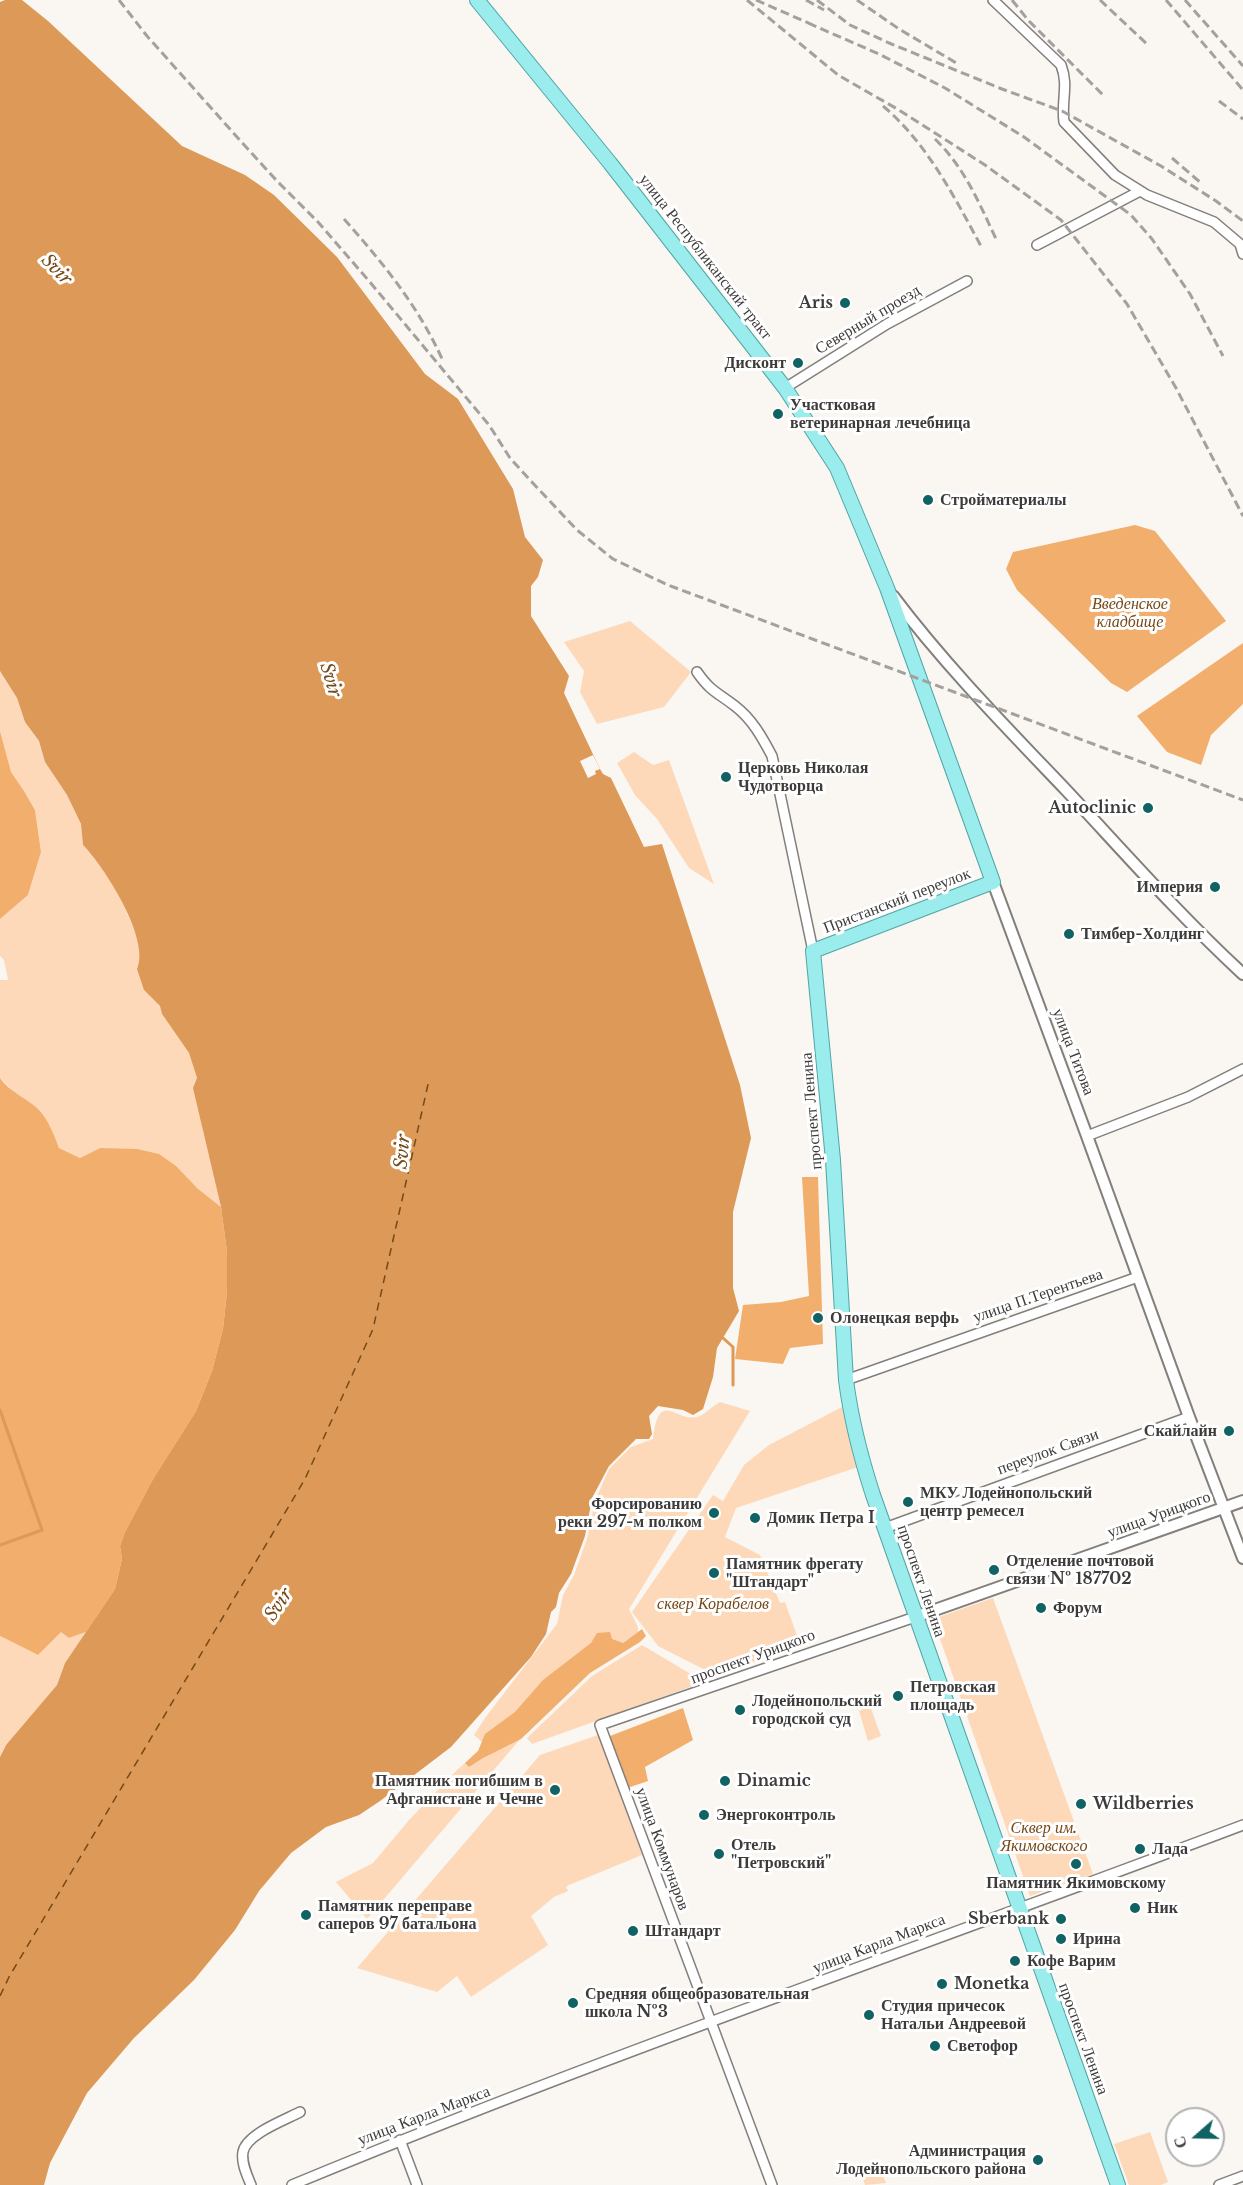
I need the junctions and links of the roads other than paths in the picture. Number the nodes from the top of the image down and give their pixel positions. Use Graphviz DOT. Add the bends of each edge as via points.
graph roads {
  1 [pos="477,0"];
  2 [pos="993,0"];
  3 [pos="1140,191"];
  4 [pos="1037,245"];
  5 [pos="1243,254"];
  6 [pos="966,281"];
  7 [pos="785,388"];
  8 [pos="874,556"];
  9 [pos="886,588"];
  10 [pos="697,672"];
  11 [pos="993,882"];
  12 [pos="813,951"];
  13 [pos="1243,974"];
  14 [pos="1243,1069"];
  15 [pos="1087,1136"];
  16 [pos="1138,1277"];
  17 [pos="846,1380"];
  18 [pos="1189,1417"];
  19 [pos="1243,1502"];
  20 [pos="1224,1508"];
  21 [pos="885,1528"];
  22 [pos="1243,1558"];
  23 [pos="915,1617"];
  24 [pos="600,1725"];
  25 [pos="1243,1825"];
  26 [pos="1020,1907"];
  27 [pos="711,2022"];
  28 [pos="300,2112"];
  29 [pos="400,2140"];
  30 [pos="1243,2176"];
  31 [pos="250,2185"];
  32 [pos="292,2185"];
  33 [pos="417,2185"];
  34 [pos="772,2185"];
  35 [pos="1118,2185"];
  36 [pos="1219,2185"];
  1 -- 7 [label="main road, улица Республиканский тракт"];
  2 -- 3 [label="street" via="1061,65 1066,78 1064,122 1115,175"];
  3 -- 4 [label="street"];
  3 -- 5 [label="street" via="1214,222 1240,244"];
  6 -- 7 [label="street, Северный проезд" via="887,324"];
  7 -- 8 [label="main road, улица Республиканский тракт" via="837,468"];
  8 -- 9 [label="main road, улица Титова"];
  9 -- 11 [label="main road, улица Титова"];
  9 -- 13 [label="street" via="974,692"];
  10 -- 12 [label="street, проспект Ленина" via="709,689 736,707 759,731 772,756"];
  11 -- 12 [label="main road, Пристанский переулок"];
  11 -- 15 [label="street, улица Титова"];
  12 -- 17 [label="main road, проспект Ленина" via="833,1160"];
  14 -- 15 [label="street" via="1188,1097"];
  15 -- 16 [label="street, улица Титова"];
  16 -- 17 [label="street, улица П.Терентьева"];
  16 -- 18 [label="street, улица Титова"];
  17 -- 21 [label="main road, проспект Ленина" via="864,1469"];
  18 -- 20 [label="street, улица Титова"];
  18 -- 21 [label="street, переулок Связи"];
  19 -- 20 [label="street, улица Урицкого"];
  20 -- 22 [label="street, улица Титова"];
  20 -- 23 [label="street, улица Урицкого"];
  21 -- 23 [label="main road, проспект Ленина"];
  23 -- 24 [label="street, проспект Урицкого"];
  23 -- 26 [label="main road, проспект Ленина"];
  24 -- 27 [label="street, улица Коммунаров"];
  25 -- 26 [label="street, улица Карла Маркса"];
  26 -- 27 [label="street, улица Карла Маркса"];
  26 -- 35 [label="main road, проспект Ленина"];
  27 -- 29 [label="street, улица Карла Маркса"];
  27 -- 34 [label="street, улица Коммунаров"];
  28 -- 31 [label="street" via="249,2140 243,2152"];
  29 -- 32 [label="street, улица Карла Маркса"];
  29 -- 33 [label="street"];
  30 -- 36 [label="street"];
}
